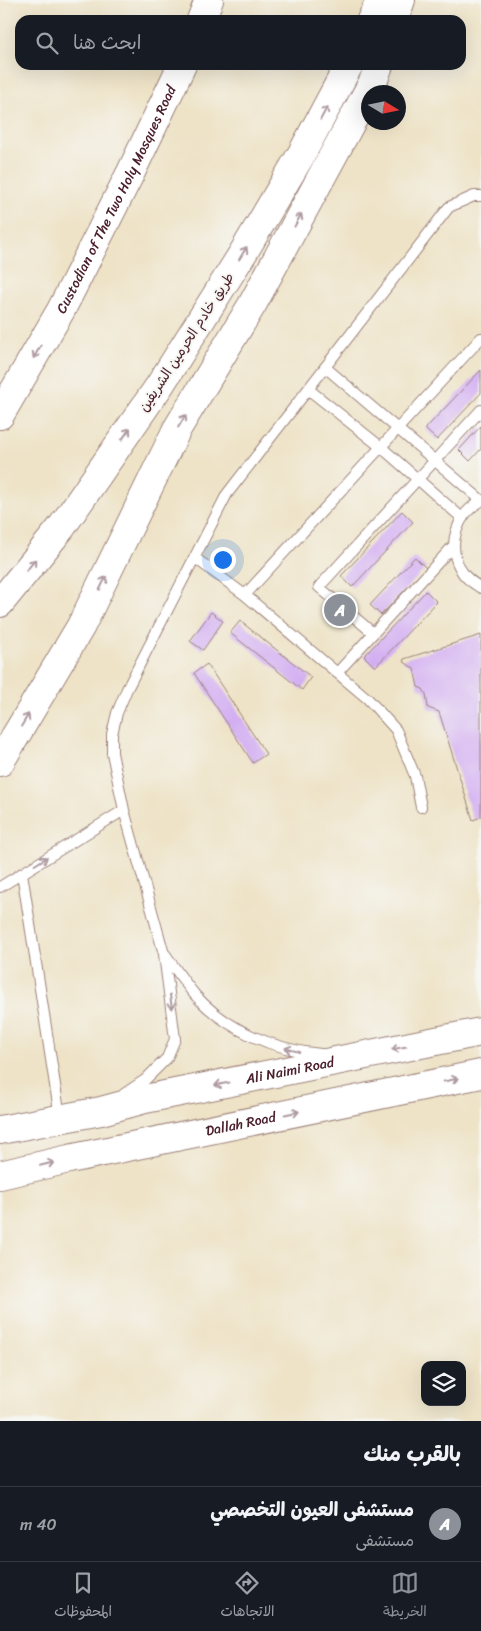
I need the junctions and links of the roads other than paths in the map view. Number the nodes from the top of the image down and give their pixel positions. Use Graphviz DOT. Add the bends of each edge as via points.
graph roads {
  1 [pos="189,0"];
  2 [pos="209,0"];
  3 [pos="381,0"];
  4 [pos="401,0"];
  5 [pos="183,15"];
  6 [pos="203,15"];
  7 [pos="374,15"];
  8 [pos="396,15"];
  9 [pos="163,70"];
  10 [pos="180,70"];
  11 [pos="346,70"];
  12 [pos="377,70"];
  13 [pos="481,196"];
  14 [pos="61,310"];
  15 [pos="481,338"];
  16 [pos="325,367"];
  17 [pos="308,389"];
  18 [pos="481,410"];
  19 [pos="0,415"];
  20 [pos="398,429"];
  21 [pos="381,446"];
  22 [pos="435,460"];
  23 [pos="418,479"];
  24 [pos="481,500"];
  25 [pos="462,518"];
  26 [pos="454,545"];
  27 [pos="195,558"];
  28 [pos="481,588"];
  29 [pos="245,594"];
  30 [pos="0,603"];
  31 [pos="374,633"];
  32 [pos="337,673"];
  33 [pos="0,762"];
  34 [pos="421,807"];
  35 [pos="124,810"];
  36 [pos="22,873"];
  37 [pos="0,887"];
  38 [pos="164,954"];
  39 [pos="481,1032"];
  40 [pos="358,1057"];
  41 [pos="481,1074"];
  42 [pos="101,1110"];
  43 [pos="60,1118"];
  44 [pos="0,1130"];
  45 [pos="0,1175"];
  1 -- 5 [label="main road"];
  2 -- 6 [label="main road"];
  3 -- 7 [label="main road"];
  4 -- 8 [label="main road"];
  9 -- 14 [label="main road, Custodian of The Two Holy Mosques Road"];
  10 -- 14 [label="main road, Custodian of The Two Holy Mosques Road"];
  30 -- 11 [label="main road, طريق خادم الحرمين الشريفين, one-way" via="61,528 160,385 301,155"];
  33 -- 12 [label="main road, one-way" via="81,626 177,429 252,305"];
  13 -- 16 [label="lane" via="449,207"];
  14 -- 19 [label="main road, one-way"];
  15 -- 20 [label="lane"];
  16 -- 17 [label="lane"];
  16 -- 20 [label="lane"];
  17 -- 21 [label="lane"];
  17 -- 27 [label="lane" via="227,494"];
  18 -- 22 [label="lane"];
  20 -- 21 [label="lane"];
  20 -- 22 [label="lane"];
  21 -- 23 [label="lane"];
  21 -- 29 [label="lane"];
  22 -- 23 [label="lane"];
  22 -- 24 [label="lane"];
  23 -- 25 [label="lane"];
  23 -- 31 [label="lane" via="319,587"];
  24 -- 25 [label="lane"];
  25 -- 26 [label="lane"];
  26 -- 28 [label="lane" via="460,570 470,582"];
  26 -- 31 [label="lane"];
  27 -- 29 [label="lane"];
  27 -- 35 [label="lane" via="117,713 112,753"];
  29 -- 32 [label="lane"];
  31 -- 32 [label="lane"];
  32 -- 34 [label="lane" via="368,699 396,730 415,776"];
  36 -- 35 [label="lane, one-way"];
  35 -- 38 [label="lane"];
  36 -- 37 [label="lane"];
  36 -- 43 [label="lane"];
  40 -- 38 [label="lane, one-way" via="299,1052 244,1032 217,1015 195,995"];
  38 -- 42 [label="lane, one-way" via="176,1039 167,1058 145,1080"];
  39 -- 40 [label="main road, Ali Naimi Road, one-way"];
  40 -- 42 [label="main road, Ali Naimi Road, one-way"];
  45 -- 41 [label="main road, Dallah Road, one-way"];
  42 -- 43 [label="main road"];
  43 -- 44 [label="main road"];
}
